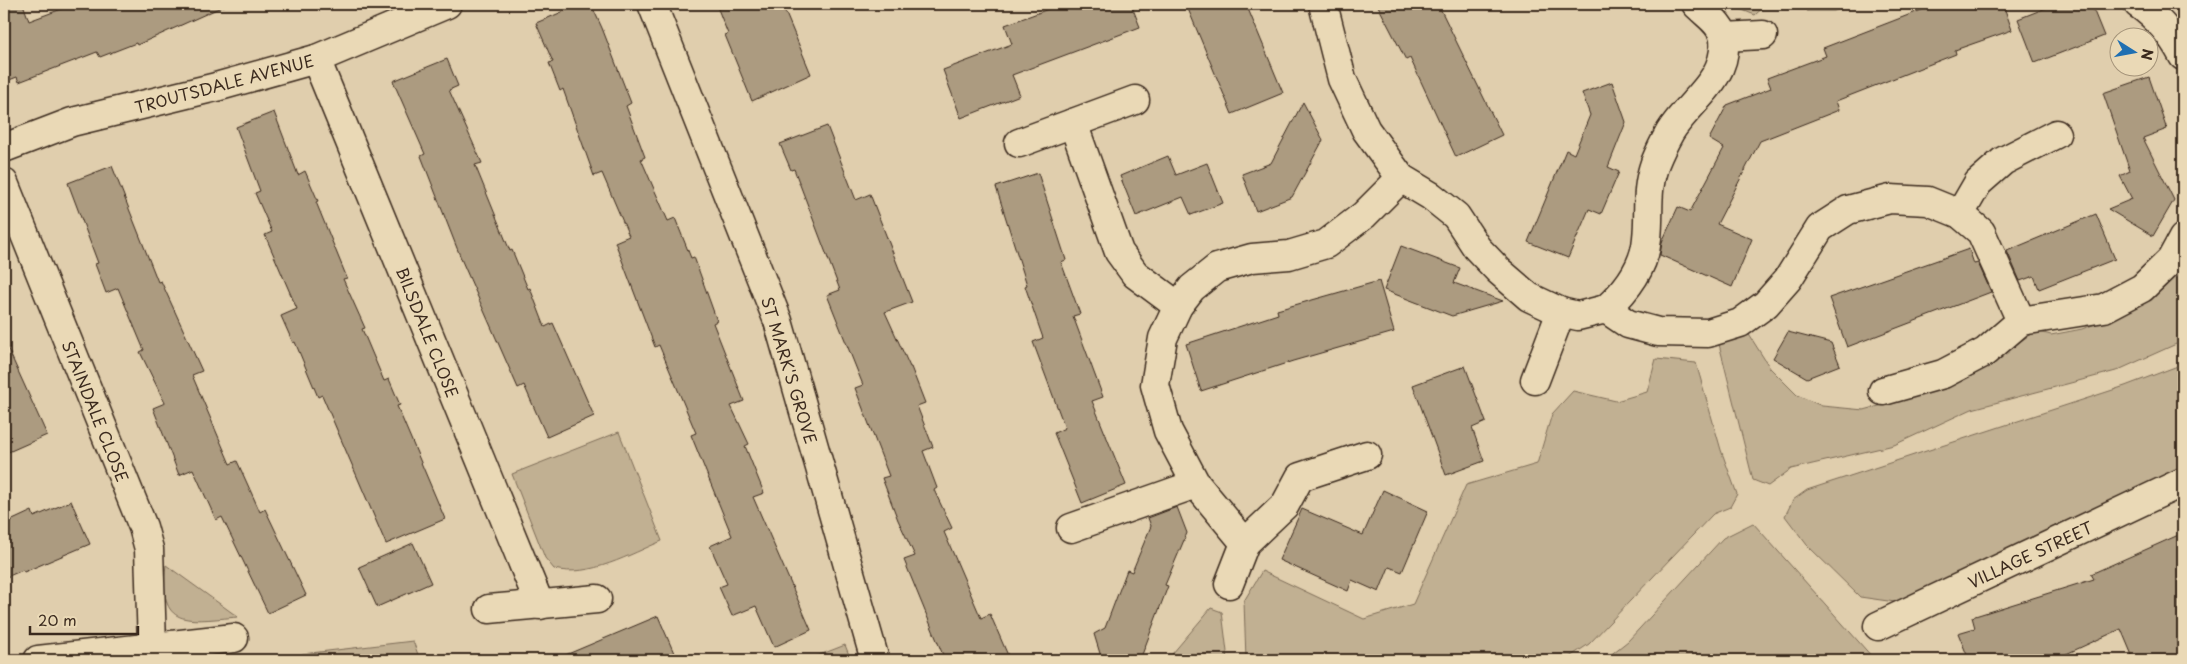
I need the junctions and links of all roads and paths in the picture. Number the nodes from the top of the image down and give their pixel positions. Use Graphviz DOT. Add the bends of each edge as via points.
graph roads {
  1 [pos="652,4"];
  2 [pos="1323,4"];
  3 [pos="1696,4"];
  4 [pos="2138,4"];
  5 [pos="442,5"];
  6 [pos="1763,35"];
  7 [pos="1724,37"];
  8 [pos="2183,56"];
  9 [pos="316,59"];
  10 [pos="1136,100"];
  11 [pos="1074,123"];
  12 [pos="2056,134"];
  13 [pos="1019,144"];
  14 [pos="4,148"];
  15 [pos="1401,178"];
  16 [pos="4,183"];
  17 [pos="1960,214"];
  18 [pos="2183,238"];
  19 [pos="1178,306"];
  20 [pos="1606,309"];
  21 [pos="1560,312"];
  22 [pos="2021,321"];
  23 [pos="1535,380"];
  24 [pos="1884,391"];
  25 [pos="1367,455"];
  26 [pos="2183,482"];
  27 [pos="1196,484"];
  28 [pos="1071,528"];
  29 [pos="1245,543"];
  30 [pos="1229,584"];
  31 [pos="597,599"];
  32 [pos="540,605"];
  33 [pos="489,609"];
  34 [pos="1878,626"];
  35 [pos="234,638"];
  36 [pos="152,646"];
  37 [pos="38,660"];
  38 [pos="875,660"];
  1 -- 38 [label="street, ST MARK'S GROVE" via="778,321"];
  2 -- 15 [label="street" via="1342,79 1366,130"];
  3 -- 7 [label="street" via="1712,17"];
  4 -- 8 [label="street" via="2174,39"];
  5 -- 9 [label="street, TROUTSDALE AVENUE"];
  6 -- 7 [label="street"];
  7 -- 20 [label="street" via="1722,58 1713,81 1670,131 1655,164 1646,202 1647,238 1643,258 1633,280"];
  9 -- 14 [label="street, TROUTSDALE AVENUE" via="216,88 72,122"];
  9 -- 32 [label="street, BILSDALE CLOSE"];
  10 -- 11 [label="street"];
  11 -- 13 [label="street"];
  11 -- 19 [label="street" via="1119,252 1135,274"];
  12 -- 17 [label="street" via="2003,161 1978,183"];
  15 -- 19 [label="street" via="1364,215 1326,244 1289,255 1252,258 1218,268 1192,288"];
  15 -- 21 [label="street" via="1456,216 1477,248 1529,297"];
  16 -- 36 [label="street, STAINDALE CLOSE" via="143,527 149,549"];
  17 -- 20 [label="street" via="1928,201 1890,199 1848,210 1820,228 1788,279 1766,304 1740,323 1708,333 1658,332 1628,324"];
  17 -- 22 [label="street" via="1981,232"];
  18 -- 22 [label="street" via="2171,260 2142,288 2104,308"];
  19 -- 27 [label="street" via="1163,338 1155,385 1168,431"];
  20 -- 21 [label="street" via="1578,316"];
  21 -- 23 [label="street"];
  22 -- 24 [label="street" via="1986,352 1952,369"];
  25 -- 29 [label="street" via="1300,476 1285,505"];
  26 -- 34 [label="street, VILLAGE STREET"];
  27 -- 28 [label="street"];
  27 -- 29 [label="street"];
  29 -- 30 [label="street"];
  31 -- 32 [label="street"];
  32 -- 33 [label="street"];
  35 -- 36 [label="street"];
  36 -- 37 [label="street"];
}
